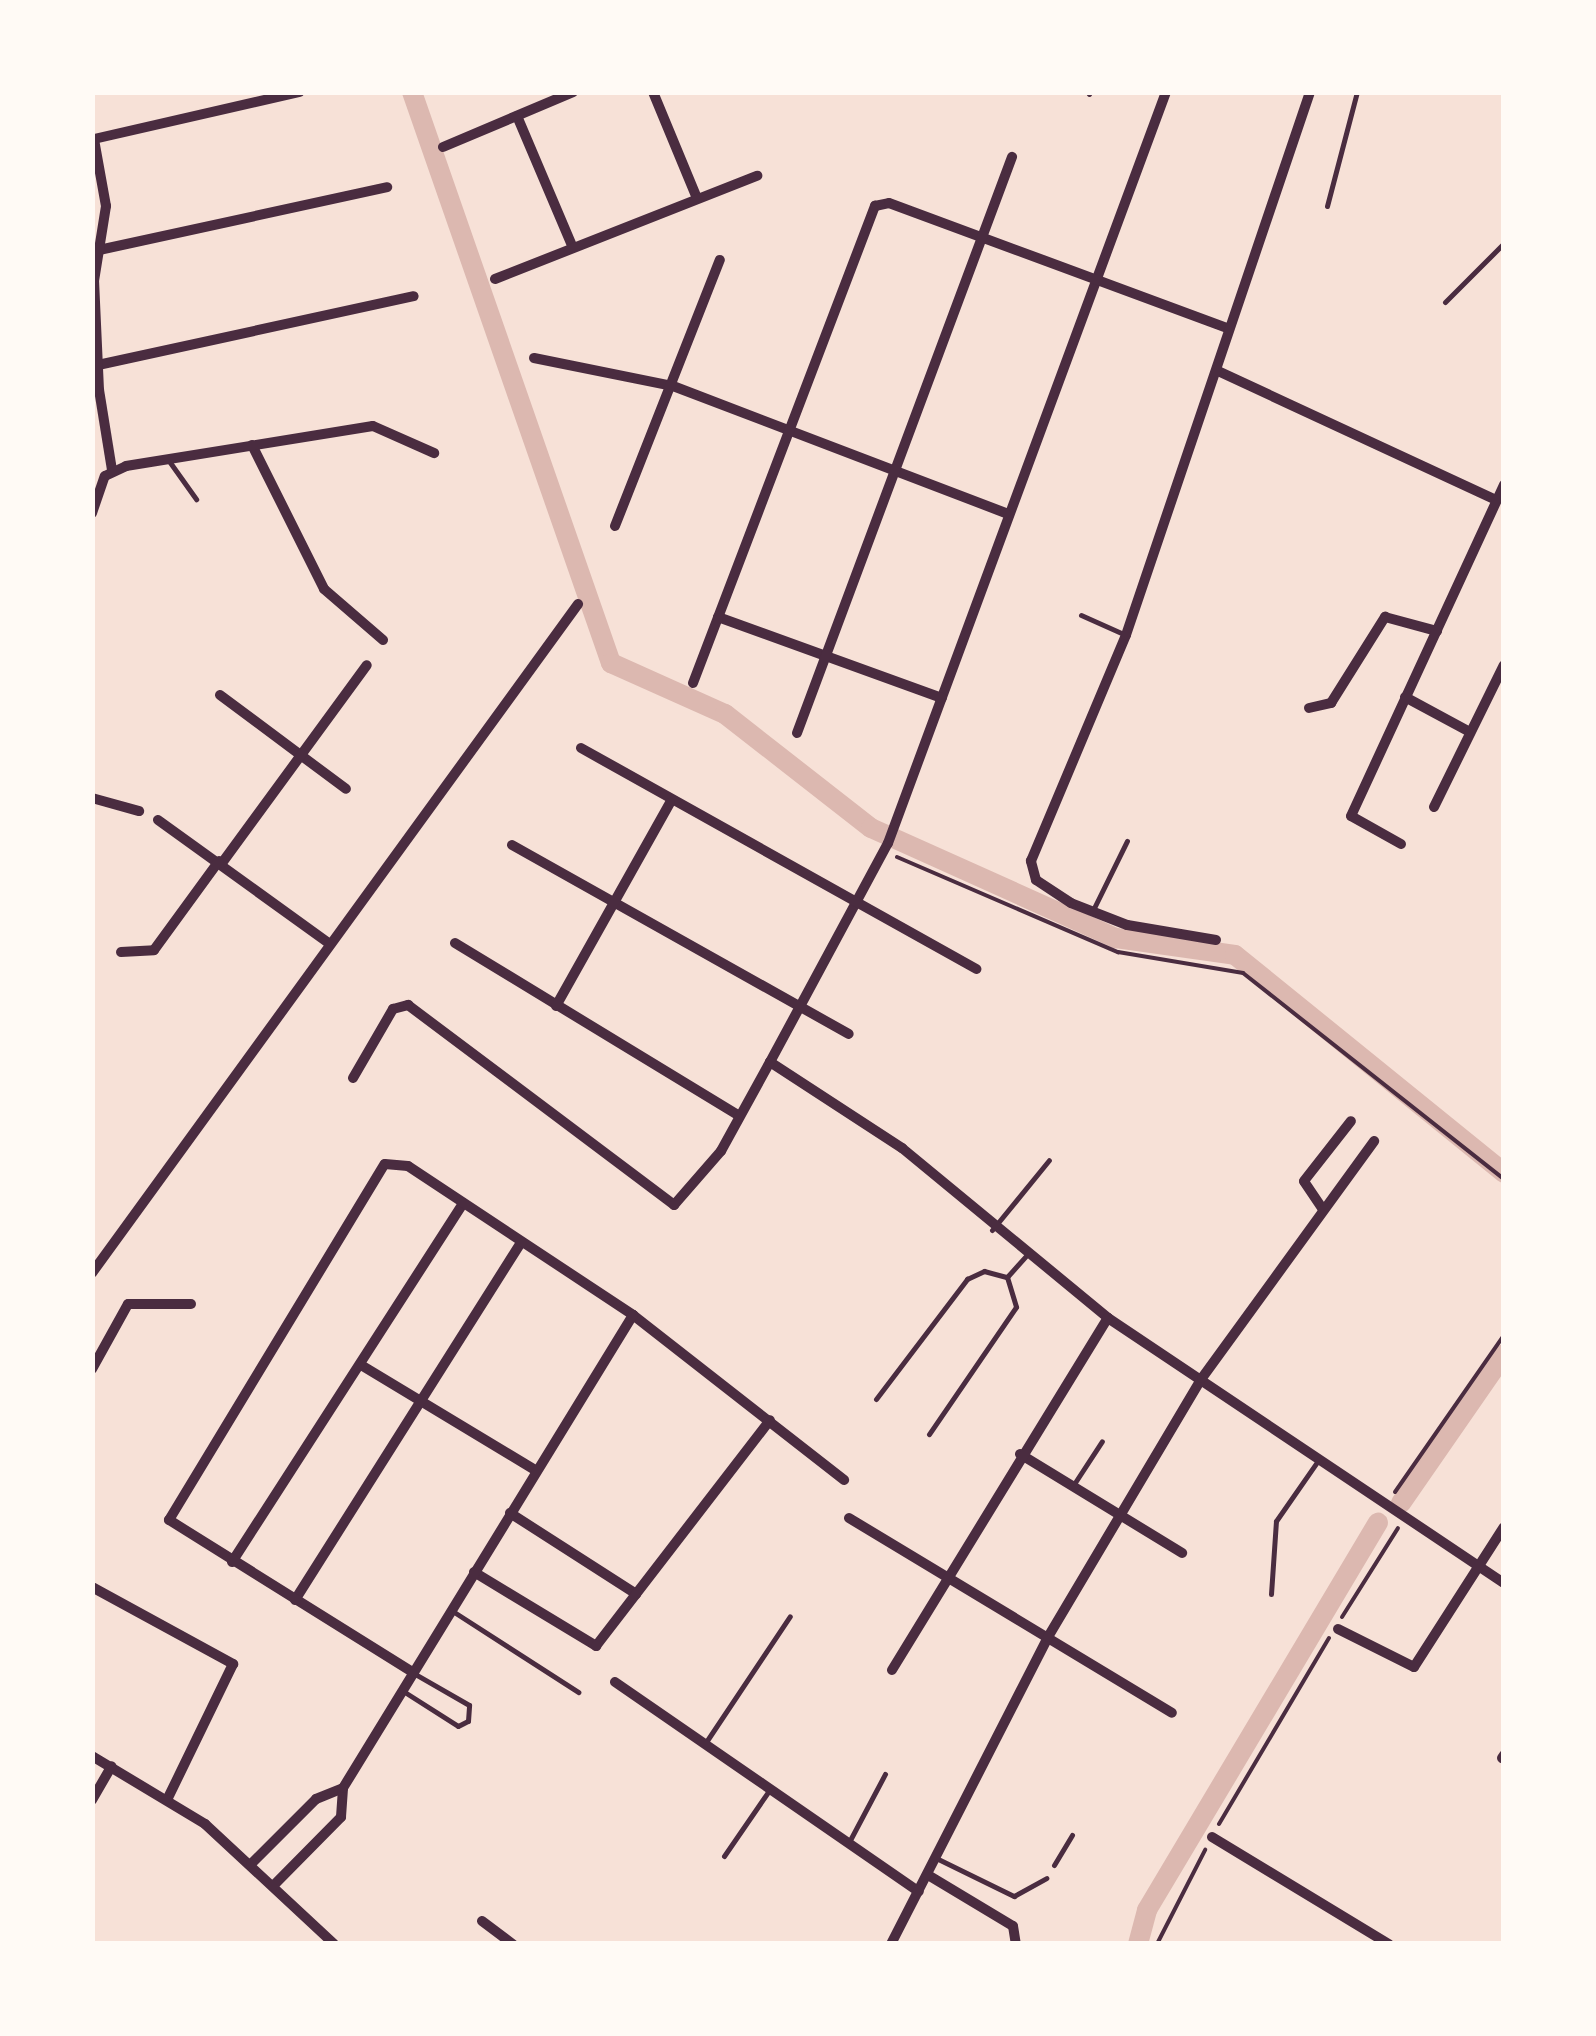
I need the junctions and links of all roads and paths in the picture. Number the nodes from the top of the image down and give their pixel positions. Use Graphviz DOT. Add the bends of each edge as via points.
graph roads {
  1 [pos="300,92"];
  2 [pos="573,92"];
  3 [pos="653,92"];
  4 [pos="1166,92"];
  5 [pos="1310,92"];
  6 [pos="1357,92"];
  7 [pos="262,97"];
  8 [pos="517,116"];
  9 [pos="443,147"];
  10 [pos="1012,157"];
  11 [pos="758,176"];
  12 [pos="387,187"];
  13 [pos="697,198"];
  14 [pos="1327,206"];
  15 [pos="984,240"];
  16 [pos="1504,243"];
  17 [pos="573,248"];
  18 [pos="99,250"];
  19 [pos="720,260"];
  20 [pos="495,279"];
  21 [pos="1092,282"];
  22 [pos="414,296"];
  23 [pos="1445,302"];
  24 [pos="1227,328"];
  25 [pos="534,358"];
  26 [pos="98,365"];
  27 [pos="1218,372"];
  28 [pos="673,386"];
  29 [pos="789,430"];
  30 [pos="252,446"];
  31 [pos="434,453"];
  32 [pos="168,460"];
  33 [pos="112,470"];
  34 [pos="893,471"];
  35 [pos="1501,491"];
  36 [pos="196,500"];
  37 [pos="92,513"];
  38 [pos="1006,514"];
  39 [pos="616,526"];
  40 [pos="578,604"];
  41 [pos="1082,614"];
  42 [pos="718,617"];
  43 [pos="1437,631"];
  44 [pos="1126,635"];
  45 [pos="383,640"];
  46 [pos="826,655"];
  47 [pos="367,664"];
  48 [pos="1504,665"];
  49 [pos="693,683"];
  50 [pos="220,695"];
  51 [pos="1405,697"];
  52 [pos="942,698"];
  53 [pos="1309,708"];
  54 [pos="1470,732"];
  55 [pos="797,733"];
  56 [pos="581,748"];
  57 [pos="300,756"];
  58 [pos="346,789"];
  59 [pos="92,798"];
  60 [pos="670,803"];
  61 [pos="1434,807"];
  62 [pos="139,812"];
  63 [pos="158,820"];
  64 [pos="1127,841"];
  65 [pos="1401,844"];
  66 [pos="512,845"];
  67 [pos="886,848"];
  68 [pos="220,862"];
  69 [pos="613,901"];
  70 [pos="856,902"];
  71 [pos="1092,912"];
  72 [pos="1216,940"];
  73 [pos="455,943"];
  74 [pos="330,944"];
  75 [pos="121,952"];
  76 [pos="977,969"];
  77 [pos="799,1004"];
  78 [pos="556,1006"];
  79 [pos="849,1034"];
  80 [pos="770,1062"];
  81 [pos="353,1078"];
  82 [pos="740,1116"];
  83 [pos="1351,1121"];
  84 [pos="1374,1141"];
  85 [pos="1049,1160"];
  86 [pos="1504,1179"];
  87 [pos="463,1204"];
  88 [pos="1322,1208"];
  89 [pos="992,1230"];
  90 [pos="522,1242"];
  91 [pos="1026,1256"];
  92 [pos="92,1272"];
  93 [pos="1007,1277"];
  94 [pos="190,1304"];
  95 [pos="633,1315"];
  96 [pos="1108,1318"];
  97 [pos="1504,1336"];
  98 [pos="361,1364"];
  99 [pos="92,1368"];
  100 [pos="1202,1378"];
  101 [pos="876,1399"];
  102 [pos="420,1402"];
  103 [pos="770,1420"];
  104 [pos="928,1434"];
  105 [pos="1102,1441"];
  106 [pos="1020,1454"];
  107 [pos="1317,1462"];
  108 [pos="536,1471"];
  109 [pos="844,1480"];
  110 [pos="1073,1486"];
  111 [pos="1383,1508"];
  112 [pos="510,1513"];
  113 [pos="1124,1517"];
  114 [pos="849,1518"];
  115 [pos="1402,1521"];
  116 [pos="1504,1526"];
  117 [pos="1182,1553"];
  118 [pos="232,1562"];
  119 [pos="1480,1568"];
  120 [pos="474,1572"];
  121 [pos="947,1577"];
  122 [pos="1504,1582"];
  123 [pos="92,1587"];
  124 [pos="636,1594"];
  125 [pos="1272,1594"];
  126 [pos="295,1600"];
  127 [pos="451,1610"];
  128 [pos="790,1616"];
  129 [pos="1338,1630"];
  130 [pos="1048,1637"];
  131 [pos="892,1670"];
  132 [pos="414,1674"];
  133 [pos="615,1682"];
  134 [pos="403,1691"];
  135 [pos="578,1692"];
  136 [pos="1172,1713"];
  137 [pos="704,1744"];
  138 [pos="92,1756"];
  139 [pos="112,1766"];
  140 [pos="885,1774"];
  141 [pos="342,1788"];
  142 [pos="770,1789"];
  143 [pos="168,1798"];
  144 [pos="92,1800"];
  145 [pos="1072,1835"];
  146 [pos="1212,1837"];
  147 [pos="848,1843"];
  148 [pos="724,1856"];
  149 [pos="936,1858"];
  150 [pos="252,1864"];
  151 [pos="1054,1865"];
  152 [pos="928,1876"];
  153 [pos="1046,1878"];
  154 [pos="273,1886"];
  155 [pos="919,1892"];
  156 [pos="482,1921"];
  157 [pos="334,1944"];
  158 [pos="513,1944"];
  159 [pos="891,1944"];
  160 [pos="1016,1944"];
  161 [pos="1158,1944"];
  162 [pos="1389,1944"];
  1 -- 7 [label="street"];
  2 -- 8 [label="street"];
  3 -- 13 [label="street"];
  4 -- 21 [label="street"];
  5 -- 24 [label="street"];
  6 -- 14 [label="lane"];
  7 -- 18 [label="street" via="94,139 106,206"];
  8 -- 9 [label="street"];
  8 -- 17 [label="street"];
  10 -- 15 [label="street"];
  11 -- 13 [label="street"];
  12 -- 18 [label="street"];
  13 -- 17 [label="street"];
  15 -- 21 [label="street"];
  15 -- 29 [label="street" via="890,203 874,206"];
  15 -- 34 [label="street"];
  16 -- 23 [label="lane"];
  17 -- 20 [label="street"];
  18 -- 26 [label="street"];
  19 -- 28 [label="street"];
  21 -- 24 [label="street"];
  21 -- 38 [label="street"];
  22 -- 26 [label="street"];
  24 -- 27 [label="street"];
  25 -- 28 [label="street"];
  26 -- 33 [label="street"];
  27 -- 35 [label="street"];
  27 -- 44 [label="street"];
  28 -- 29 [label="street"];
  28 -- 39 [label="street"];
  29 -- 34 [label="street"];
  29 -- 42 [label="street"];
  30 -- 31 [label="street" via="372,426"];
  30 -- 32 [label="street"];
  30 -- 45 [label="street" via="324,589"];
  32 -- 33 [label="street"];
  32 -- 36 [label="lane"];
  33 -- 37 [label="street"];
  34 -- 38 [label="street"];
  34 -- 46 [label="street"];
  35 -- 43 [label="street"];
  38 -- 52 [label="street"];
  40 -- 74 [label="street"];
  41 -- 44 [label="lane"];
  42 -- 46 [label="street"];
  42 -- 49 [label="street"];
  43 -- 51 [label="street"];
  43 -- 53 [label="street" via="1385,618 1331,703"];
  44 -- 71 [label="street" via="1031,861 1036,880"];
  46 -- 52 [label="street"];
  46 -- 55 [label="street"];
  47 -- 57 [label="street"];
  48 -- 54 [label="street"];
  50 -- 57 [label="street"];
  51 -- 54 [label="street"];
  51 -- 65 [label="street" via="1351,816"];
  52 -- 67 [label="street"];
  54 -- 61 [label="street"];
  56 -- 60 [label="street"];
  57 -- 58 [label="street"];
  57 -- 68 [label="street"];
  59 -- 62 [label="street"];
  60 -- 69 [label="street"];
  60 -- 70 [label="street"];
  63 -- 68 [label="street"];
  64 -- 71 [label="lane"];
  66 -- 69 [label="street"];
  67 -- 70 [label="street"];
  67 -- 86 [label="path" via="1118,952 1243,972"];
  68 -- 74 [label="street"];
  68 -- 75 [label="street" via="154,950"];
  69 -- 77 [label="street"];
  69 -- 78 [label="street"];
  70 -- 76 [label="street"];
  70 -- 77 [label="street"];
  71 -- 72 [label="street"];
  73 -- 78 [label="street"];
  74 -- 92 [label="street"];
  77 -- 79 [label="street"];
  77 -- 80 [label="street"];
  78 -- 82 [label="street"];
  80 -- 82 [label="street"];
  80 -- 89 [label="street" via="888,1137"];
  81 -- 82 [label="street" via="393,1009 408,1005 672,1205 687,1197"];
  83 -- 88 [label="street" via="1304,1181"];
  84 -- 88 [label="street"];
  85 -- 89 [label="lane"];
  87 -- 90 [label="street"];
  87 -- 98 [label="street"];
  87 -- 118 [label="street" via="398,1162 376,1171 170,1515 174,1528"];
  88 -- 100 [label="street"];
  89 -- 91 [label="street"];
  90 -- 95 [label="street"];
  90 -- 102 [label="street"];
  91 -- 93 [label="lane"];
  91 -- 96 [label="street"];
  93 -- 101 [label="lane" via="984,1271 967,1279"];
  93 -- 104 [label="lane" via="1016,1307"];
  94 -- 99 [label="street" via="128,1304"];
  95 -- 103 [label="street"];
  95 -- 108 [label="street"];
  96 -- 100 [label="street"];
  96 -- 106 [label="street"];
  97 -- 111 [label="path"];
  98 -- 102 [label="street"];
  98 -- 118 [label="street"];
  100 -- 107 [label="street"];
  100 -- 113 [label="street"];
  102 -- 108 [label="street"];
  102 -- 126 [label="street"];
  103 -- 109 [label="street"];
  103 -- 124 [label="street"];
  105 -- 110 [label="lane"];
  106 -- 110 [label="street"];
  106 -- 121 [label="street"];
  107 -- 111 [label="street"];
  107 -- 125 [label="lane" via="1276,1521"];
  108 -- 112 [label="street"];
  110 -- 113 [label="street"];
  111 -- 115 [label="street"];
  112 -- 120 [label="street"];
  112 -- 124 [label="street"];
  113 -- 117 [label="street"];
  113 -- 130 [label="street"];
  114 -- 121 [label="street"];
  115 -- 119 [label="street"];
  115 -- 146 [label="path"];
  116 -- 119 [label="street"];
  118 -- 126 [label="street"];
  119 -- 122 [label="street"];
  119 -- 129 [label="street" via="1414,1667"];
  120 -- 124 [label="street" via="586,1647 605,1641"];
  120 -- 127 [label="street"];
  121 -- 130 [label="street"];
  121 -- 131 [label="street"];
  123 -- 143 [label="street" via="233,1664"];
  126 -- 132 [label="street"];
  127 -- 132 [label="street"];
  127 -- 135 [label="lane"];
  128 -- 137 [label="lane"];
  130 -- 136 [label="street"];
  130 -- 149 [label="street"];
  132 -- 134 [label="street"];
  132 -- 134 [label="lane" via="468,1704 468,1721 458,1726"];
  133 -- 137 [label="street"];
  134 -- 141 [label="street"];
  137 -- 142 [label="street"];
  138 -- 139 [label="street"];
  139 -- 143 [label="street"];
  139 -- 144 [label="street"];
  140 -- 147 [label="lane"];
  141 -- 150 [label="street" via="316,1799"];
  141 -- 154 [label="street" via="341,1817"];
  142 -- 147 [label="street"];
  142 -- 148 [label="lane"];
  143 -- 150 [label="street"];
  145 -- 151 [label="lane"];
  146 -- 161 [label="path"];
  146 -- 162 [label="street"];
  147 -- 155 [label="street"];
  149 -- 152 [label="street"];
  149 -- 153 [label="lane" via="1014,1896"];
  150 -- 154 [label="street"];
  152 -- 155 [label="street"];
  152 -- 160 [label="street" via="1012,1926"];
  154 -- 157 [label="street"];
  155 -- 159 [label="street"];
  156 -- 158 [label="street"];
}
